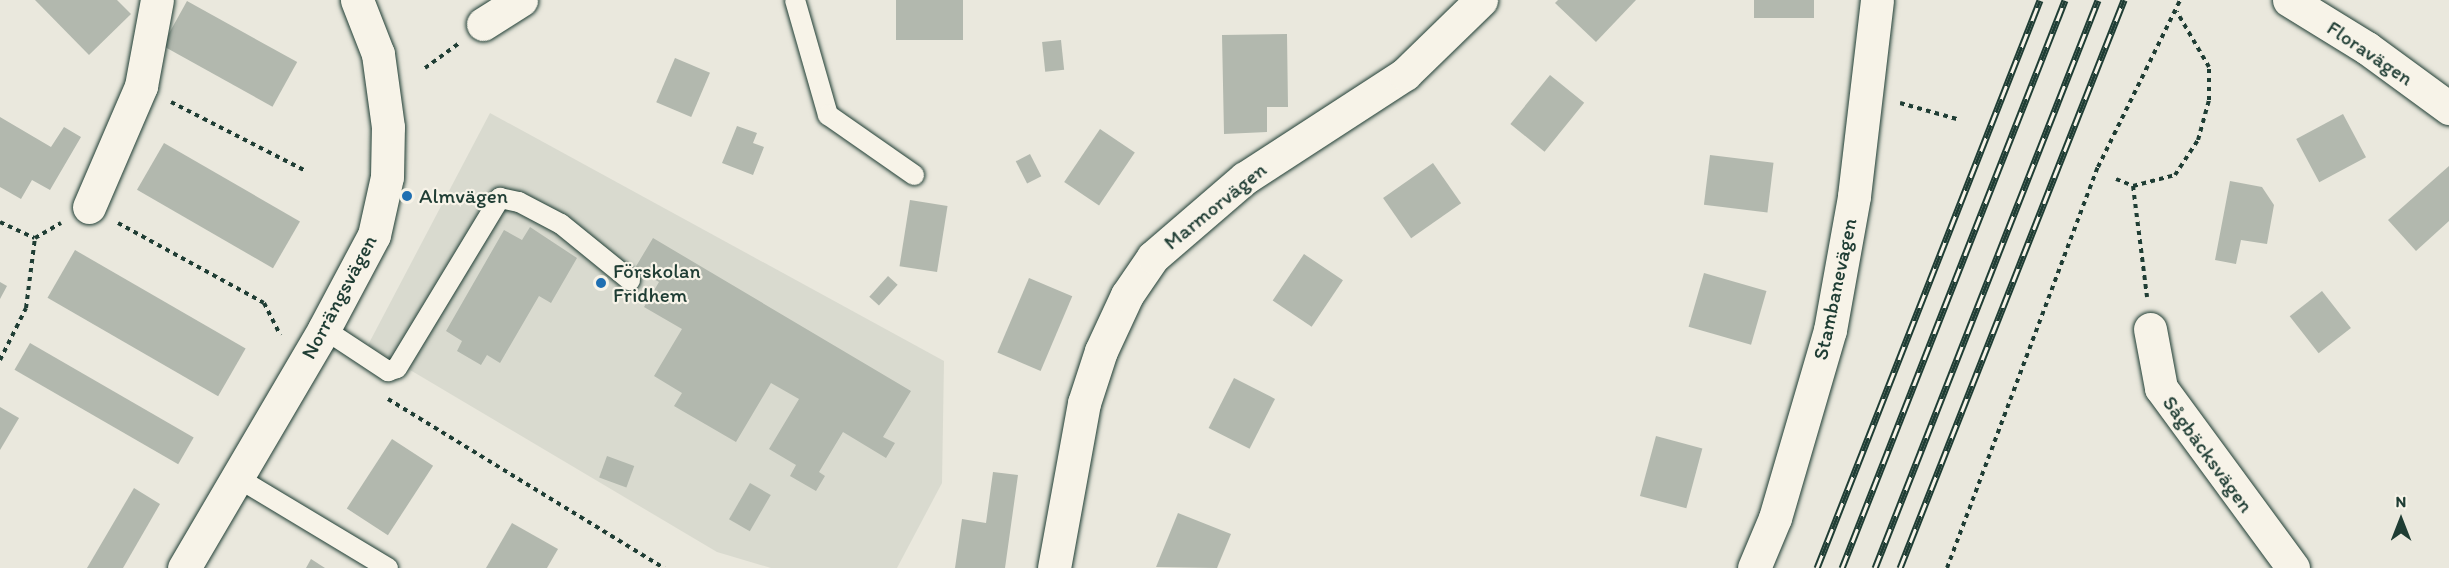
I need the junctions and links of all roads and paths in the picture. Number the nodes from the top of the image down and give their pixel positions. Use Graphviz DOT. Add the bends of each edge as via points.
graph roads {
  1 [pos="157,0"];
  2 [pos="357,0"];
  3 [pos="521,0"];
  4 [pos="795,0"];
  5 [pos="1481,0"];
  6 [pos="1877,0"];
  7 [pos="2180,0"];
  8 [pos="2289,0"];
  9 [pos="2177,11"];
  10 [pos="483,24"];
  11 [pos="425,68"];
  12 [pos="141,86"];
  13 [pos="1864,93"];
  14 [pos="2449,108"];
  15 [pos="1957,119"];
  16 [pos="304,170"];
  17 [pos="914,175"];
  18 [pos="2116,179"];
  19 [pos="2133,186"];
  20 [pos="89,207"];
  21 [pos="35,238"];
  22 [pos="630,280"];
  23 [pos="324,329"];
  24 [pos="2150,329"];
  25 [pos="0,360"];
  26 [pos="238,478"];
  27 [pos="184,568"];
  28 [pos="388,568"];
  29 [pos="1054,568"];
  30 [pos="1754,568"];
  31 [pos="1947,568"];
  32 [pos="2293,568"];
  1 -- 12 [label="street"];
  2 -- 23 [label="street, Norrängsvägen" via="378,54 386,92 387,177 374,235"];
  3 -- 10 [label="street"];
  4 -- 17 [label="lane" via="828,115"];
  5 -- 29 [label="street, Marmorvägen" via="1405,74 1245,178 1153,257 1127,295 1101,351 1084,403"];
  6 -- 13 [label="street, Stambanevägen"];
  7 -- 9 [label="path"];
  8 -- 14 [label="street, Floravägen" via="2367,48"];
  9 -- 19 [label="path" via="2209,67 2209,100 2198,140 2175,175"];
  9 -- 31 [label="path" via="2098,167"];
  10 -- 11 [label="path"];
  12 -- 16 [label="path"];
  12 -- 20 [label="street"];
  13 -- 15 [label="path"];
  13 -- 30 [label="street, Stambanevägen" via="1854,196 1830,330 1775,518"];
  18 -- 19 [label="path"];
  19 -- 24 [label="path"];
  21 -- 25 [label="path" via="26,308"];
  22 -- 23 [label="lane" via="561,224 519,202 500,198 397,368 388,371"];
  23 -- 26 [label="street, Norrängsvägen"];
  24 -- 32 [label="street, Sågbäcksvägen" via="2161,388"];
  26 -- 27 [label="street, Norrängsvägen"];
  26 -- 28 [label="lane"];
}
